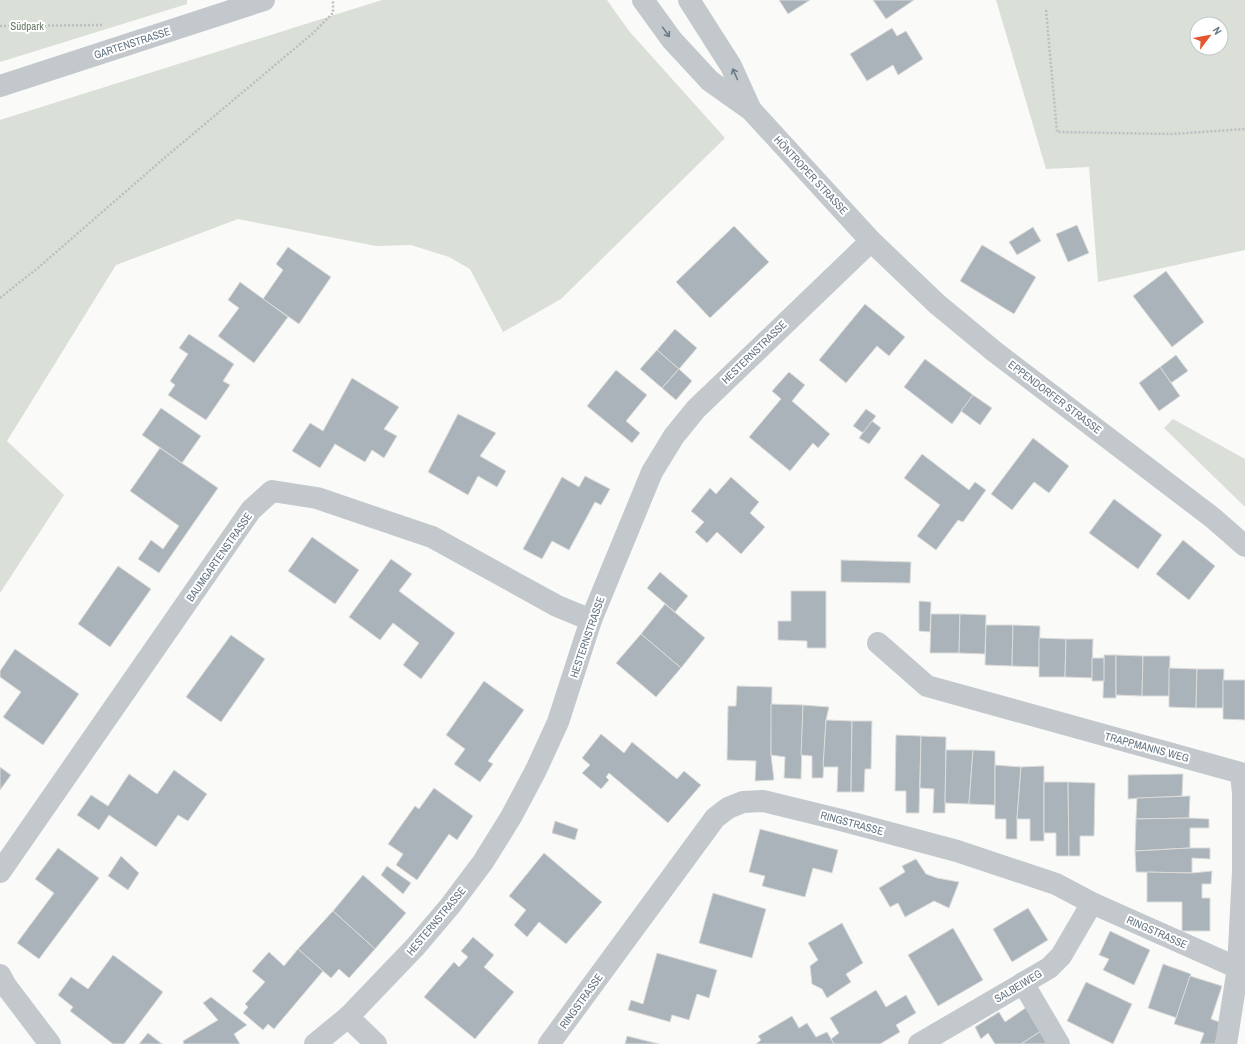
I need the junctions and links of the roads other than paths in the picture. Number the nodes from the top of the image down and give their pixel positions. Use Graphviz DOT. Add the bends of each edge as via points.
graph roads {
  1 [pos="264,0"];
  2 [pos="643,0"];
  3 [pos="689,0"];
  4 [pos="0,86"];
  5 [pos="751,110"];
  6 [pos="871,240"];
  7 [pos="1245,546"];
  8 [pos="591,620"];
  9 [pos="878,643"];
  10 [pos="0,872"];
  11 [pos="1092,903"];
  12 [pos="1242,973"];
  13 [pos="0,975"];
  14 [pos="1023,983"];
  15 [pos="348,1017"];
  16 [pos="50,1044"];
  17 [pos="315,1044"];
  18 [pos="376,1044"];
  19 [pos="549,1044"];
  20 [pos="920,1044"];
  21 [pos="1059,1044"];
  22 [pos="1226,1044"];
  1 -- 4 [label="street, GARTENSTRASSE"];
  2 -- 5 [label="street, HÖNTROPER STRASSE, one-way" via="672,40 710,81"];
  5 -- 3 [label="street, HÖNTROPER STRASSE, one-way" via="731,66"];
  5 -- 6 [label="street, HÖNTROPER STRASSE"];
  6 -- 7 [label="street, EPPENDORFER STRASSE" via="950,315 1213,518"];
  6 -- 8 [label="street, HESTERNSTRASSE" via="696,409 674,436 652,472"];
  8 -- 10 [label="street, BAUMGARTENSTRASSE" via="557,606 432,537 317,498 272,492 251,510"];
  8 -- 15 [label="street, HESTERNSTRASSE" via="558,722 511,817 483,862 450,906 416,946"];
  9 -- 12 [label="street, TRAPPMANNS WEG" via="927,686 1241,773"];
  11 -- 12 [label="street, RINGSTRASSE"];
  11 -- 14 [label="street, SALBEIWEG" via="1061,956 1049,968"];
  11 -- 19 [label="street, RINGSTRASSE" via="1056,884 957,851 763,801 743,802 728,808 715,818"];
  12 -- 22 [label="street"];
  13 -- 16 [label="street"];
  14 -- 20 [label="street, SALBEIWEG"];
  14 -- 21 [label="street"];
  15 -- 17 [label="street, HESTERNSTRASSE"];
  15 -- 18 [label="street"];
}
